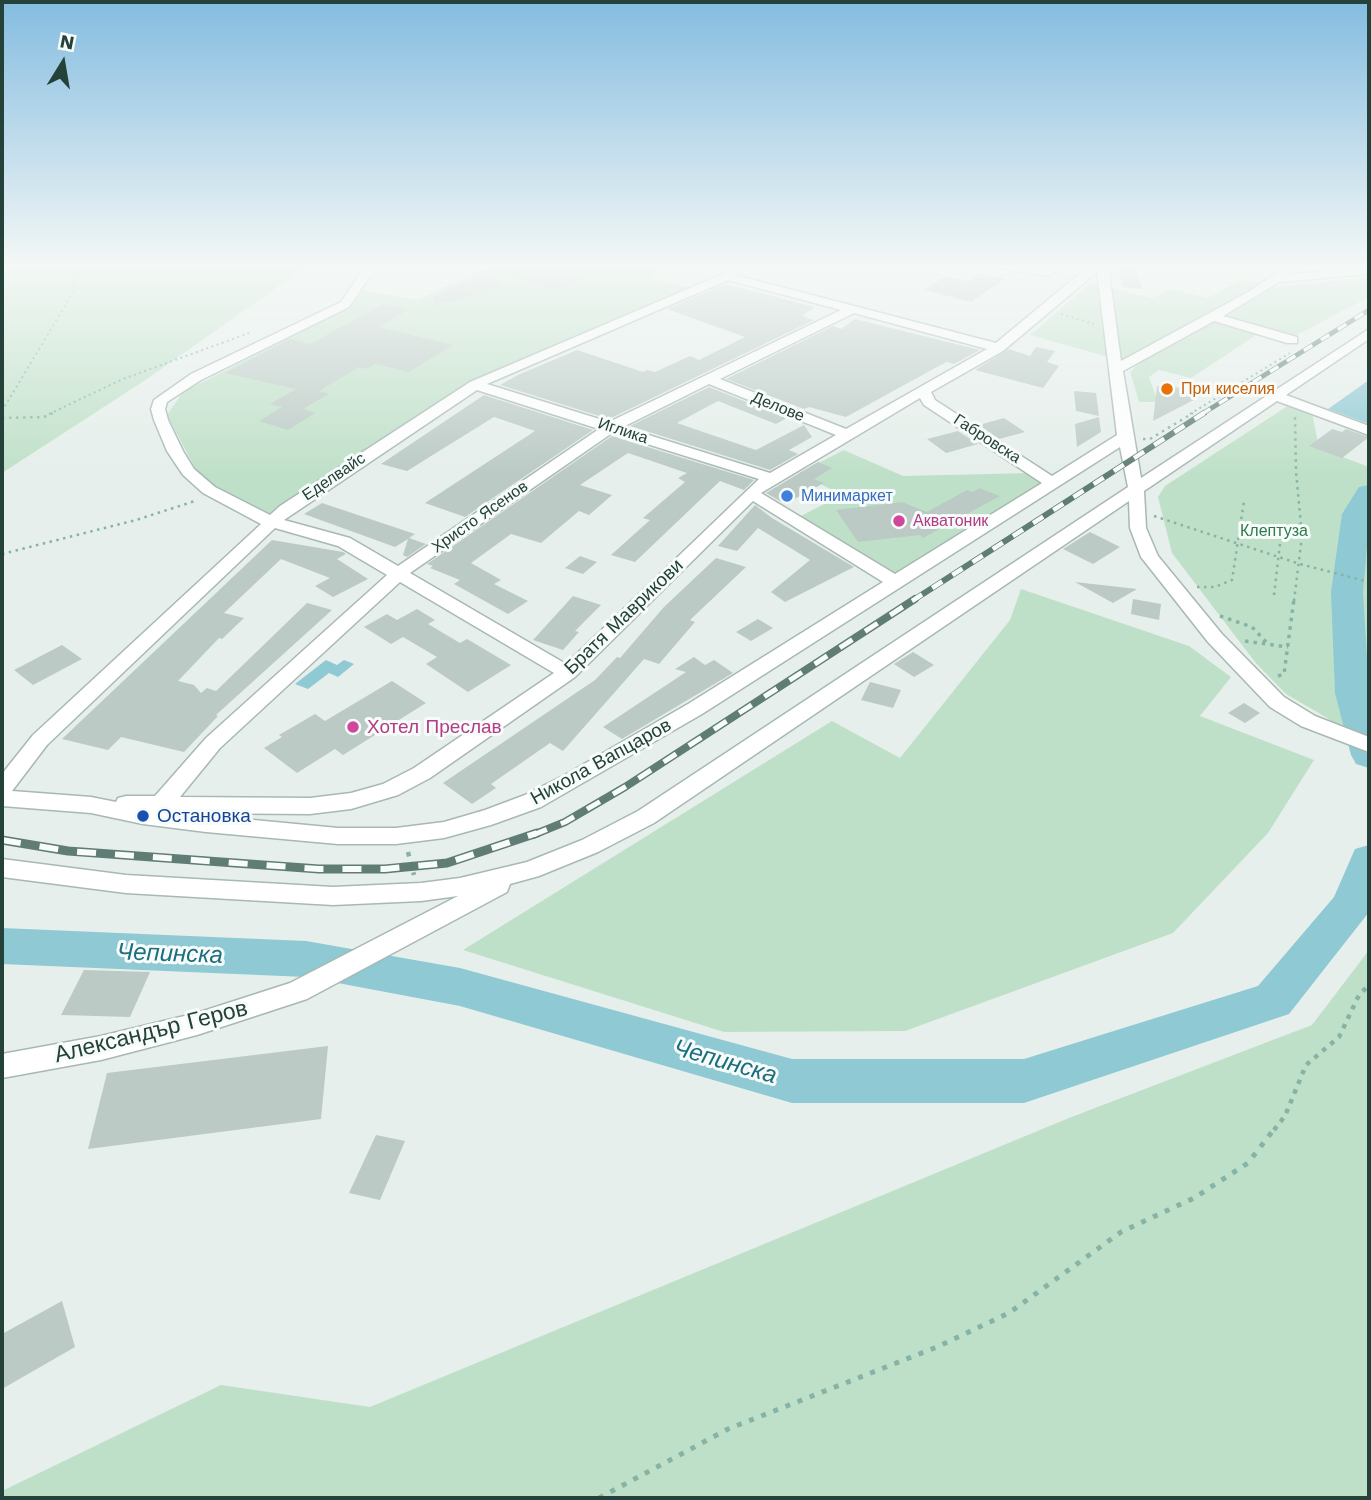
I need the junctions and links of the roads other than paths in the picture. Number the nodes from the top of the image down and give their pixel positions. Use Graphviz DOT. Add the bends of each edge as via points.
graph roads {
  1 [pos="282,335"];
  2 [pos="588,335"];
  3 [pos="799,335"];
  4 [pos="950,335"];
  5 [pos="1014,335"];
  6 [pos="1111,335"];
  7 [pos="1181,335"];
  8 [pos="1275,335"];
  9 [pos="1365,335"];
  10 [pos="1292,340"];
  11 [pos="998,348"];
  12 [pos="1116,369"];
  13 [pos="708,379"];
  14 [pos="475,385"];
  15 [pos="924,391"];
  16 [pos="1276,396"];
  17 [pos="611,426"];
  18 [pos="1369,431"];
  19 [pos="848,435"];
  20 [pos="1125,437"];
  21 [pos="771,478"];
  22 [pos="1054,484"];
  23 [pos="751,493"];
  24 [pos="1136,500"];
  25 [pos="270,522"];
  26 [pos="399,573"];
  27 [pos="897,583"];
  28 [pos="568,673"];
  29 [pos="1369,745"];
  30 [pos="2,789"];
  31 [pos="2,798"];
  32 [pos="163,802"];
  33 [pos="91,805"];
  34 [pos="2,868"];
  35 [pos="531,870"];
  36 [pos="2,1066"];
  1 -- 25 [label="street" via="196,377 161,400 158,409 188,472 209,491"];
  2 -- 14 [label="street, Еделвайс"];
  3 -- 13 [label="street, Христо Ясенов"];
  4 -- 11 [label="street"];
  5 -- 11 [label="street, Братя Маврикови"];
  6 -- 12 [label="street"];
  7 -- 12 [label="street"];
  8 -- 10 [label="street"];
  9 -- 16 [label="street"];
  11 -- 15 [label="street, Братя Маврикови"];
  12 -- 20 [label="street"];
  13 -- 17 [label="street, Христо Ясенов"];
  13 -- 19 [label="street, Делове"];
  14 -- 17 [label="street, Иглика"];
  14 -- 25 [label="street, Еделвайс"];
  15 -- 19 [label="street, Братя Маврикови"];
  15 -- 22 [label="street, Габровска" via="929,402"];
  16 -- 18 [label="street"];
  16 -- 24 [label="street"];
  17 -- 21 [label="street, Иглика"];
  17 -- 26 [label="street, Христо Ясенов"];
  19 -- 21 [label="street, Братя Маврикови"];
  20 -- 22 [label="street, Никола Вапцаров"];
  20 -- 24 [label="street"];
  21 -- 23 [label="street, Братя Маврикови"];
  22 -- 27 [label="street, Никола Вапцаров"];
  23 -- 27 [label="street"];
  23 -- 28 [label="street, Братя Маврикови"];
  24 -- 29 [label="street" via="1138,528 1150,556 1256,683 1308,721"];
  24 -- 35 [label="street" via="646,817"];
  25 -- 26 [label="street" via="344,542"];
  25 -- 30 [label="street, Еделвайс" via="40,740"];
  26 -- 28 [label="street"];
  26 -- 32 [label="street, Христо Ясенов" via="213,743"];
  27 -- 33 [label="street, Никола Вапцаров" via="573,780 533,801 444,830 396,836 278,832"];
  28 -- 32 [label="street, Братя Маврикови" via="390,790 310,806"];
  31 -- 33 [label="street, Никола Вапцаров"];
  32 -- 33 [label="street, Братя Маврикови"];
  34 -- 35 [label="street" via="127,884 333,896 460,887"];
  35 -- 36 [label="street, Александър Геров" via="298,991 197,1024"];
}
